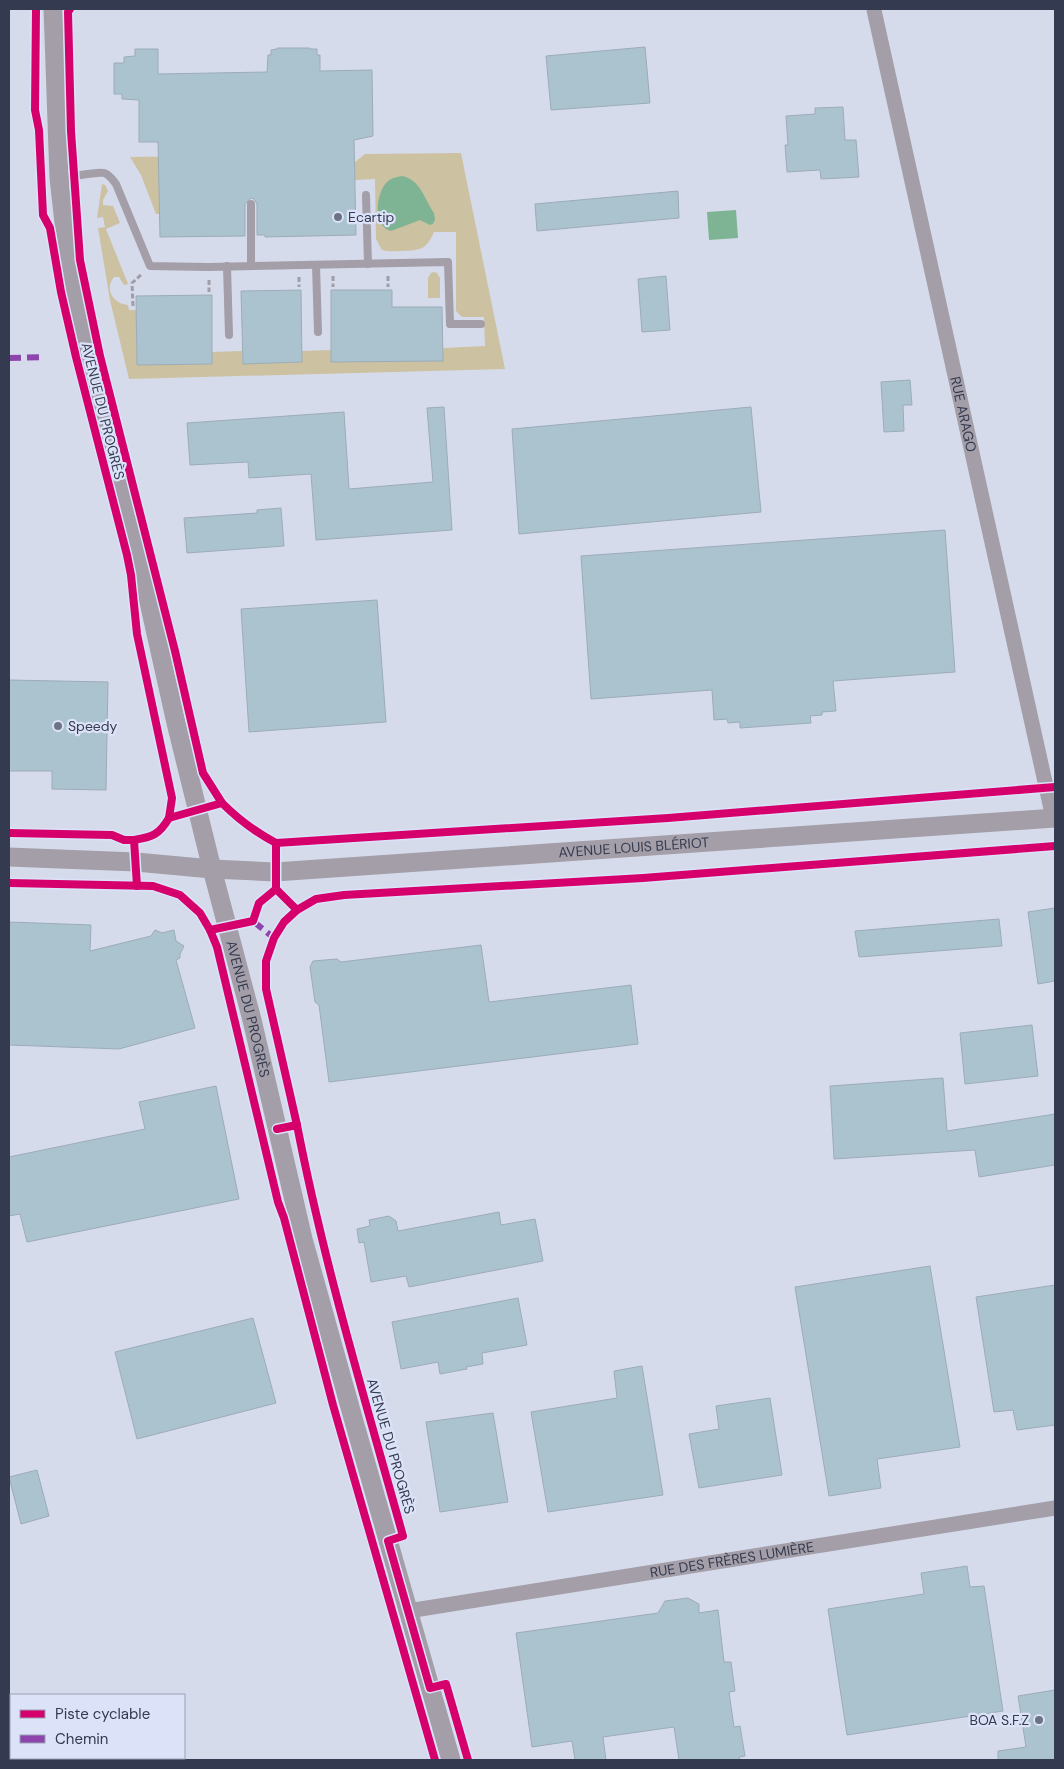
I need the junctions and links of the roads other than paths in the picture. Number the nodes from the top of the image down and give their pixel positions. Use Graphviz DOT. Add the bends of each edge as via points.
graph roads {
  1 [pos="53,9"];
  2 [pos="874,10"];
  3 [pos="59,178"];
  4 [pos="366,195"];
  5 [pos="251,204"];
  6 [pos="316,264"];
  7 [pos="368,264"];
  8 [pos="227,266"];
  9 [pos="251,266"];
  10 [pos="481,324"];
  11 [pos="318,332"];
  12 [pos="229,335"];
  13 [pos="1054,818"];
  14 [pos="9,858"];
  15 [pos="212,870"];
  16 [pos="1055,1508"];
  17 [pos="408,1611"];
  18 [pos="451,1760"];
  1 -- 3 [label="street, AVENUE DU PROGRÈS"];
  2 -- 13 [label="street, RUE ARAGO"];
  3 -- 8 [label="lane" via="97,172 104,172 111,178 150,266"];
  3 -- 15 [label="street, AVENUE DU PROGRÈS" via="80,322"];
  4 -- 7 [label="lane"];
  5 -- 9 [label="lane"];
  6 -- 7 [label="lane"];
  6 -- 9 [label="lane"];
  6 -- 11 [label="lane"];
  7 -- 10 [label="lane" via="448,262 450,324"];
  8 -- 9 [label="lane"];
  8 -- 12 [label="lane"];
  13 -- 15 [label="street, AVENUE LOUIS BLÉRIOT" via="275,872"];
  14 -- 15 [label="street, AVENUE LOUIS BLÉRIOT" via="136,862"];
  15 -- 17 [label="street, AVENUE DU PROGRÈS" via="252,1020 303,1239"];
  16 -- 17 [label="street, RUE DES FRÈRES LUMIÈRE"];
  17 -- 18 [label="street, AVENUE DU PROGRÈS"];
}
